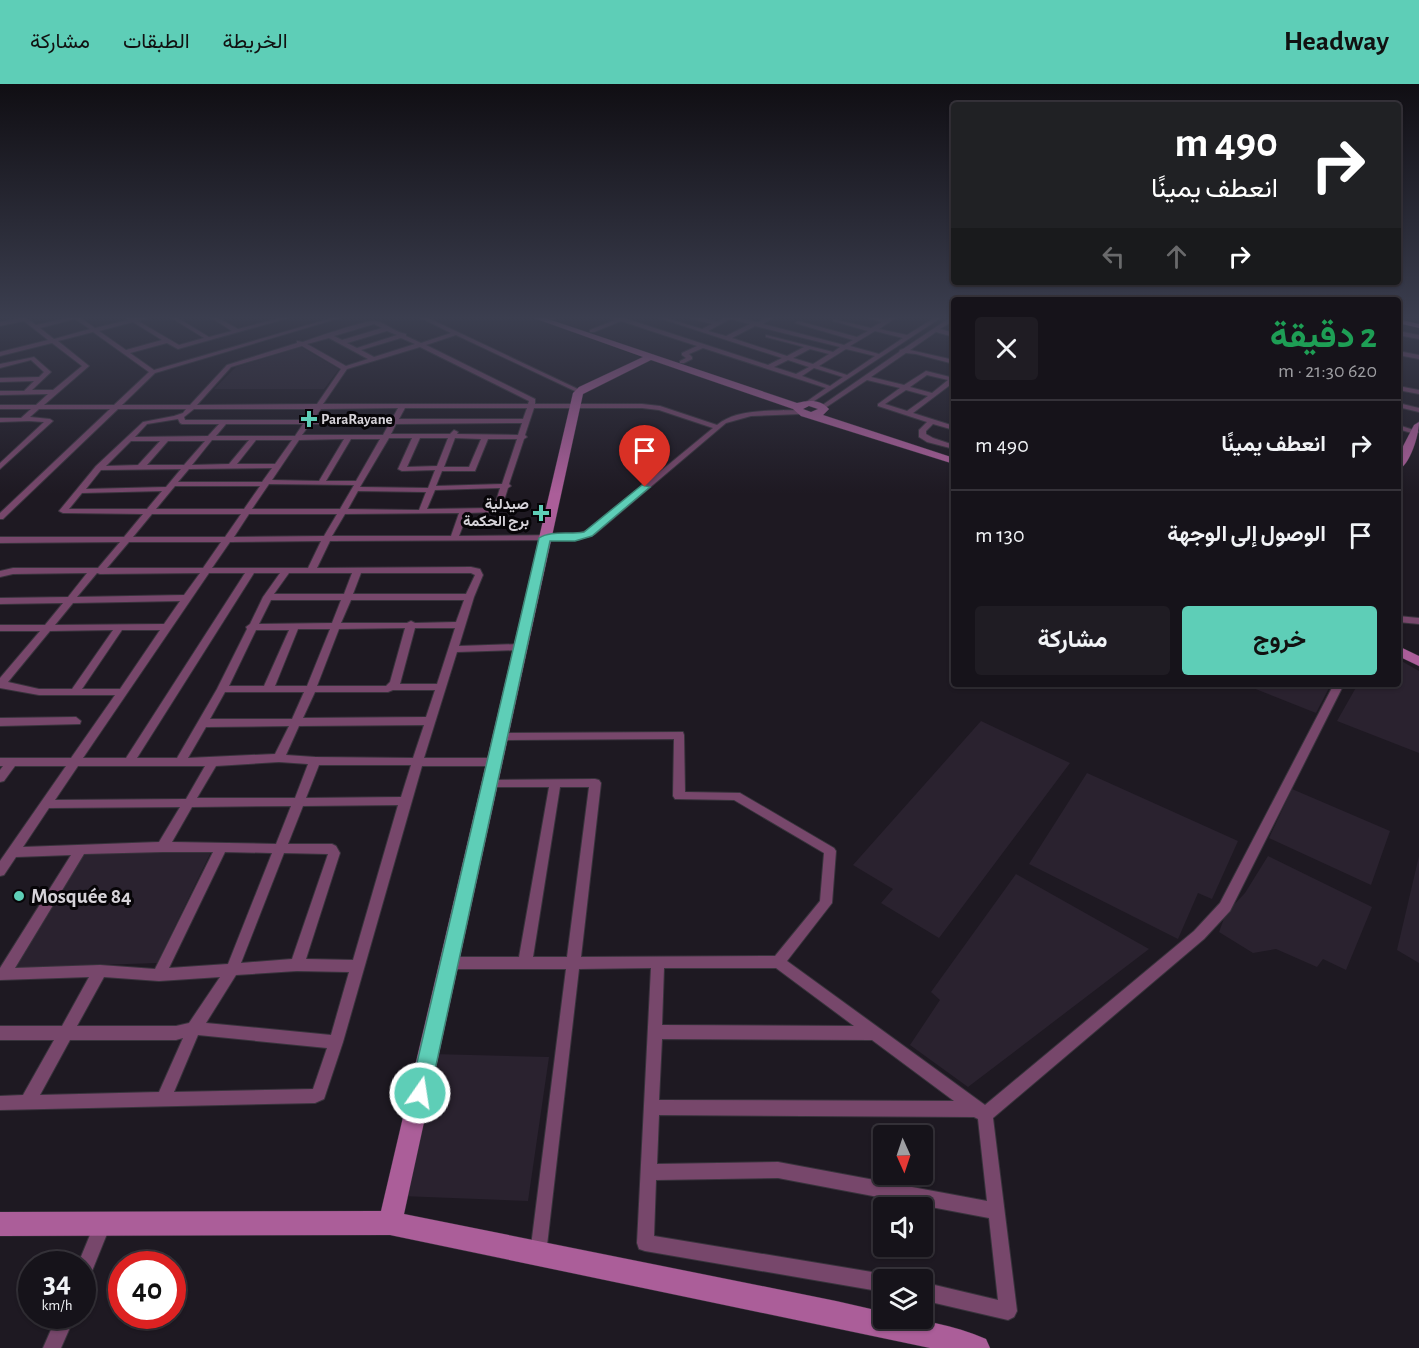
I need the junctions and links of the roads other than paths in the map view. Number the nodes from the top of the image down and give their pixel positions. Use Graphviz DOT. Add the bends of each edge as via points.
graph roads {
  1 [pos="44,376"];
  2 [pos="74,376"];
  3 [pos="149,376"];
  4 [pos="220,376"];
  5 [pos="340,376"];
  6 [pos="486,376"];
  7 [pos="537,376"];
  8 [pos="616,376"];
  9 [pos="708,376"];
  10 [pos="719,376"];
  11 [pos="793,376"];
  12 [pos="845,376"];
  13 [pos="864,376"];
  14 [pos="922,376"];
  15 [pos="796,377"];
  16 [pos="848,377"];
  17 [pos="0,380"];
  18 [pos="40,380"];
  19 [pos="951,382"];
  20 [pos="831,388"];
  21 [pos="904,388"];
  22 [pos="941,389"];
  23 [pos="1401,389"];
  24 [pos="55,392"];
  25 [pos="951,392"];
  26 [pos="1419,392"];
  27 [pos="0,393"];
  28 [pos="25,393"];
  29 [pos="933,395"];
  30 [pos="577,398"];
  31 [pos="118,406"];
  32 [pos="192,406"];
  33 [pos="320,406"];
  34 [pos="403,406"];
  35 [pos="466,406"];
  36 [pos="532,406"];
  37 [pos="1401,406"];
  38 [pos="0,407"];
  39 [pos="36,407"];
  40 [pos="802,407"];
  41 [pos="820,410"];
  42 [pos="1419,410"];
  43 [pos="907,414"];
  44 [pos="181,417"];
  45 [pos="0,420"];
  46 [pos="26,420"];
  47 [pos="310,421"];
  48 [pos="393,421"];
  49 [pos="527,421"];
  50 [pos="932,421"];
  51 [pos="224,422"];
  52 [pos="459,422"];
  53 [pos="951,427"];
  54 [pos="717,428"];
  55 [pos="1401,428"];
  56 [pos="1417,428"];
  57 [pos="350,436"];
  58 [pos="386,436"];
  59 [pos="417,436"];
  60 [pos="451,436"];
  61 [pos="299,437"];
  62 [pos="485,437"];
  63 [pos="523,437"];
  64 [pos="210,438"];
  65 [pos="254,438"];
  66 [pos="128,439"];
  67 [pos="166,439"];
  68 [pos="951,446"];
  69 [pos="951,455"];
  70 [pos="1401,455"];
  71 [pos="951,460"];
  72 [pos="0,466"];
  73 [pos="278,466"];
  74 [pos="231,467"];
  75 [pos="99,468"];
  76 [pos="140,468"];
  77 [pos="186,468"];
  78 [pos="440,469"];
  79 [pos="265,483"];
  80 [pos="321,483"];
  81 [pos="169,486"];
  82 [pos="358,486"];
  83 [pos="507,486"];
  84 [pos="432,489"];
  85 [pos="78,491"];
  86 [pos="148,512"];
  87 [pos="247,512"];
  88 [pos="342,512"];
  89 [pos="422,512"];
  90 [pos="464,512"];
  91 [pos="0,517"];
  92 [pos="545,538"];
  93 [pos="454,539"];
  94 [pos="0,540"];
  95 [pos="124,540"];
  96 [pos="228,540"];
  97 [pos="327,540"];
  98 [pos="358,569"];
  99 [pos="97,571"];
  100 [pos="311,571"];
  101 [pos="206,572"];
  102 [pos="250,572"];
  103 [pos="285,572"];
  104 [pos="0,574"];
  105 [pos="268,597"];
  106 [pos="469,597"];
  107 [pos="188,598"];
  108 [pos="348,599"];
  109 [pos="0,600"];
  110 [pos="71,600"];
  111 [pos="1401,619"];
  112 [pos="1419,621"];
  113 [pos="411,624"];
  114 [pos="337,625"];
  115 [pos="461,625"];
  116 [pos="295,626"];
  117 [pos="168,627"];
  118 [pos="251,627"];
  119 [pos="0,628"];
  120 [pos="49,628"];
  121 [pos="119,628"];
  122 [pos="520,646"];
  123 [pos="454,649"];
  124 [pos="1401,651"];
  125 [pos="1419,662"];
  126 [pos="0,684"];
  127 [pos="393,687"];
  128 [pos="442,687"];
  129 [pos="1337,687"];
  130 [pos="222,689"];
  131 [pos="268,689"];
  132 [pos="311,689"];
  133 [pos="123,692"];
  134 [pos="74,693"];
  135 [pos="76,721"];
  136 [pos="431,721"];
  137 [pos="0,722"];
  138 [pos="296,722"];
  139 [pos="202,723"];
  140 [pos="500,736"];
  141 [pos="279,758"];
  142 [pos="418,760"];
  143 [pos="75,762"];
  144 [pos="129,762"];
  145 [pos="180,762"];
  146 [pos="213,762"];
  147 [pos="315,762"];
  148 [pos="495,762"];
  149 [pos="6,763"];
  150 [pos="0,778"];
  151 [pos="490,783"];
  152 [pos="555,783"];
  153 [pos="405,801"];
  154 [pos="299,802"];
  155 [pos="189,803"];
  156 [pos="46,804"];
  157 [pos="163,847"];
  158 [pos="222,847"];
  159 [pos="280,847"];
  160 [pos="81,849"];
  161 [pos="7,857"];
  162 [pos="0,872"];
  163 [pos="572,962"];
  164 [pos="658,962"];
  165 [pos="778,962"];
  166 [pos="449,963"];
  167 [pos="525,963"];
  168 [pos="297,966"];
  169 [pos="358,966"];
  170 [pos="232,970"];
  171 [pos="100,971"];
  172 [pos="2,974"];
  173 [pos="159,975"];
  174 [pos="194,1028"];
  175 [pos="654,1032"];
  176 [pos="0,1033"];
  177 [pos="875,1033"];
  178 [pos="63,1034"];
  179 [pos="336,1042"];
  180 [pos="164,1098"];
  181 [pos="27,1102"];
  182 [pos="0,1103"];
  183 [pos="651,1107"];
  184 [pos="981,1112"];
  185 [pos="648,1172"];
  186 [pos="996,1210"];
  187 [pos="390,1223"];
  188 [pos="0,1224"];
  189 [pos="103,1224"];
  190 [pos="92,1251"];
  191 [pos="538,1254"];
  192 [pos="873,1280"];
  193 [pos="933,1294"];
  194 [pos="60,1329"];
  195 [pos="52,1348"];
  196 [pos="977,1348"];
  1 -- 18 [label="street"];
  2 -- 24 [label="street"];
  3 -- 31 [label="street"];
  4 -- 32 [label="street"];
  5 -- 33 [label="street"];
  6 -- 36 [label="street" via="530,398"];
  7 -- 30 [label="street"];
  8 -- 30 [label="main road"];
  9 -- 40 [label="main road"];
  10 -- 40 [label="main road"];
  11 -- 15 [label="street"];
  12 -- 16 [label="street"];
  13 -- 21 [label="street"];
  13 -- 41 [label="street"];
  14 -- 21 [label="street"];
  15 -- 20 [label="street"];
  16 -- 20 [label="street"];
  17 -- 18 [label="street"];
  18 -- 28 [label="street"];
  19 -- 22 [label="street"];
  20 -- 40 [label="street"];
  21 -- 29 [label="street"];
  21 -- 43 [label="street" via="880,405"];
  22 -- 25 [label="street"];
  22 -- 29 [label="street"];
  23 -- 26 [label="street"];
  24 -- 28 [label="street"];
  24 -- 39 [label="street"];
  27 -- 28 [label="street"];
  29 -- 43 [label="street"];
  30 -- 36 [label="street"];
  30 -- 54 [label="street" via="656,407"];
  30 -- 92 [label="main road"];
  31 -- 32 [label="street"];
  31 -- 39 [label="street"];
  31 -- 91 [label="street"];
  32 -- 33 [label="street"];
  32 -- 44 [label="street"];
  33 -- 34 [label="street"];
  33 -- 47 [label="street"];
  34 -- 35 [label="street"];
  34 -- 48 [label="street"];
  35 -- 36 [label="street"];
  35 -- 52 [label="street"];
  36 -- 49 [label="street"];
  37 -- 42 [label="street"];
  38 -- 39 [label="street"];
  39 -- 46 [label="street"];
  40 -- 41 [label="main road"];
  40 -- 54 [label="street" via="739,416"];
  41 -- 69 [label="main road"];
  41 -- 71 [label="main road"];
  43 -- 50 [label="street"];
  44 -- 51 [label="street" via="182,422"];
  44 -- 66 [label="street" via="148,421"];
  45 -- 46 [label="street"];
  46 -- 72 [label="street" via="50,421"];
  47 -- 48 [label="street"];
  47 -- 51 [label="street"];
  47 -- 61 [label="street"];
  48 -- 52 [label="street"];
  48 -- 58 [label="street"];
  49 -- 52 [label="street"];
  49 -- 63 [label="street"];
  50 -- 53 [label="street"];
  50 -- 68 [label="street" via="922,435"];
  51 -- 64 [label="street"];
  52 -- 60 [label="street"];
  54 -- 92 [label="street" via="592,532 575,538"];
  55 -- 56 [label="street"];
  56 -- 70 [label="main road"];
  57 -- 58 [label="street"];
  57 -- 61 [label="street"];
  57 -- 80 [label="street"];
  58 -- 59 [label="street"];
  58 -- 82 [label="street"];
  59 -- 60 [label="street"];
  59 -- 78 [label="street" via="402,469"];
  60 -- 62 [label="street"];
  60 -- 78 [label="street"];
  61 -- 65 [label="street"];
  61 -- 73 [label="street"];
  62 -- 63 [label="street"];
  62 -- 78 [label="street" via="472,469"];
  63 -- 83 [label="street"];
  64 -- 65 [label="street"];
  64 -- 67 [label="street"];
  64 -- 77 [label="street"];
  65 -- 74 [label="street"];
  66 -- 67 [label="street"];
  66 -- 75 [label="street"];
  67 -- 76 [label="street"];
  73 -- 74 [label="street"];
  73 -- 79 [label="street"];
  74 -- 77 [label="street"];
  75 -- 76 [label="street"];
  75 -- 85 [label="street"];
  76 -- 77 [label="street"];
  77 -- 81 [label="street"];
  78 -- 84 [label="street"];
  79 -- 80 [label="street"];
  79 -- 81 [label="street"];
  79 -- 87 [label="street"];
  80 -- 82 [label="street"];
  81 -- 85 [label="street"];
  81 -- 86 [label="street"];
  82 -- 84 [label="street"];
  82 -- 88 [label="street"];
  83 -- 84 [label="street"];
  83 -- 90 [label="street" via="497,510"];
  84 -- 89 [label="street"];
  85 -- 86 [label="street" via="63,511"];
  86 -- 87 [label="street"];
  86 -- 95 [label="street"];
  87 -- 88 [label="street"];
  87 -- 96 [label="street"];
  88 -- 89 [label="street"];
  88 -- 97 [label="street"];
  89 -- 90 [label="street"];
  90 -- 93 [label="street"];
  92 -- 93 [label="street"];
  92 -- 122 [label="main road"];
  93 -- 97 [label="street"];
  94 -- 95 [label="street"];
  95 -- 96 [label="street"];
  95 -- 99 [label="street"];
  96 -- 97 [label="street"];
  96 -- 101 [label="street"];
  97 -- 100 [label="street"];
  98 -- 100 [label="street"];
  98 -- 106 [label="street" via="477,571 479,575"];
  98 -- 108 [label="street"];
  99 -- 101 [label="street"];
  99 -- 104 [label="street"];
  99 -- 110 [label="street"];
  100 -- 103 [label="street"];
  101 -- 102 [label="street"];
  101 -- 107 [label="street"];
  102 -- 103 [label="street"];
  102 -- 144 [label="street"];
  103 -- 105 [label="street"];
  105 -- 108 [label="street"];
  105 -- 118 [label="street"];
  106 -- 108 [label="street"];
  106 -- 115 [label="street"];
  107 -- 110 [label="street"];
  107 -- 117 [label="street"];
  108 -- 114 [label="street"];
  109 -- 110 [label="street"];
  110 -- 120 [label="street"];
  111 -- 112 [label="street"];
  113 -- 114 [label="street"];
  113 -- 115 [label="street"];
  113 -- 127 [label="street"];
  114 -- 116 [label="street"];
  114 -- 132 [label="street"];
  115 -- 123 [label="street"];
  116 -- 118 [label="street"];
  116 -- 131 [label="street"];
  117 -- 121 [label="street"];
  117 -- 133 [label="street"];
  118 -- 130 [label="street"];
  119 -- 120 [label="street"];
  120 -- 121 [label="street"];
  120 -- 126 [label="street"];
  121 -- 134 [label="street"];
  122 -- 123 [label="street"];
  122 -- 140 [label="main road"];
  123 -- 128 [label="street"];
  124 -- 125 [label="main road"];
  126 -- 134 [label="street" via="32,692"];
  127 -- 128 [label="street"];
  127 -- 132 [label="street"];
  128 -- 136 [label="street"];
  129 -- 184 [label="street" via="1226,907 1199,935"];
  130 -- 131 [label="street"];
  130 -- 139 [label="street"];
  131 -- 132 [label="street"];
  132 -- 138 [label="street"];
  133 -- 134 [label="street"];
  133 -- 143 [label="street"];
  135 -- 137 [label="street"];
  136 -- 138 [label="street"];
  136 -- 142 [label="street"];
  138 -- 139 [label="street"];
  138 -- 141 [label="street"];
  139 -- 145 [label="street"];
  140 -- 148 [label="main road"];
  140 -- 165 [label="street" via="680,735 679,796 736,796 830,850 826,903"];
  141 -- 146 [label="street"];
  141 -- 147 [label="street"];
  142 -- 147 [label="street"];
  142 -- 148 [label="street"];
  142 -- 153 [label="street"];
  143 -- 144 [label="street"];
  143 -- 149 [label="street"];
  143 -- 156 [label="street"];
  144 -- 145 [label="street"];
  145 -- 146 [label="street"];
  146 -- 155 [label="street"];
  147 -- 154 [label="street"];
  148 -- 151 [label="main road"];
  149 -- 150 [label="street"];
  151 -- 152 [label="street"];
  151 -- 166 [label="main road"];
  152 -- 163 [label="street" via="595,783"];
  152 -- 167 [label="street"];
  153 -- 154 [label="street"];
  153 -- 169 [label="street"];
  154 -- 155 [label="street"];
  154 -- 159 [label="street"];
  155 -- 156 [label="street"];
  155 -- 157 [label="street"];
  156 -- 161 [label="street"];
  157 -- 158 [label="street"];
  157 -- 160 [label="street"];
  158 -- 159 [label="street"];
  158 -- 173 [label="street"];
  159 -- 168 [label="street" via="334,851"];
  159 -- 170 [label="street"];
  160 -- 161 [label="street"];
  160 -- 172 [label="street"];
  161 -- 162 [label="street"];
  163 -- 164 [label="street"];
  163 -- 167 [label="street"];
  163 -- 191 [label="street"];
  164 -- 165 [label="street"];
  164 -- 175 [label="street"];
  165 -- 177 [label="street"];
  166 -- 167 [label="street"];
  166 -- 187 [label="main road"];
  168 -- 169 [label="street"];
  168 -- 170 [label="street"];
  169 -- 179 [label="street"];
  170 -- 173 [label="street"];
  170 -- 174 [label="street"];
  171 -- 172 [label="street"];
  171 -- 173 [label="street"];
  171 -- 178 [label="street"];
  174 -- 178 [label="street" via="176,1033"];
  174 -- 179 [label="street"];
  174 -- 180 [label="street"];
  175 -- 177 [label="street"];
  175 -- 183 [label="street"];
  176 -- 178 [label="street"];
  177 -- 184 [label="street"];
  178 -- 181 [label="street"];
  179 -- 180 [label="street" via="322,1088 315,1096"];
  180 -- 181 [label="street"];
  181 -- 182 [label="street"];
  183 -- 184 [label="street"];
  183 -- 185 [label="street"];
  184 -- 186 [label="street"];
  185 -- 186 [label="street" via="778,1170"];
  185 -- 192 [label="street" via="645,1243"];
  186 -- 193 [label="street" via="1008,1311"];
  187 -- 189 [label="main road"];
  187 -- 191 [label="main road"];
  188 -- 189 [label="main road"];
  189 -- 190 [label="street"];
  191 -- 196 [label="main road" via="837,1314"];
  194 -- 195 [label="street"];
}
